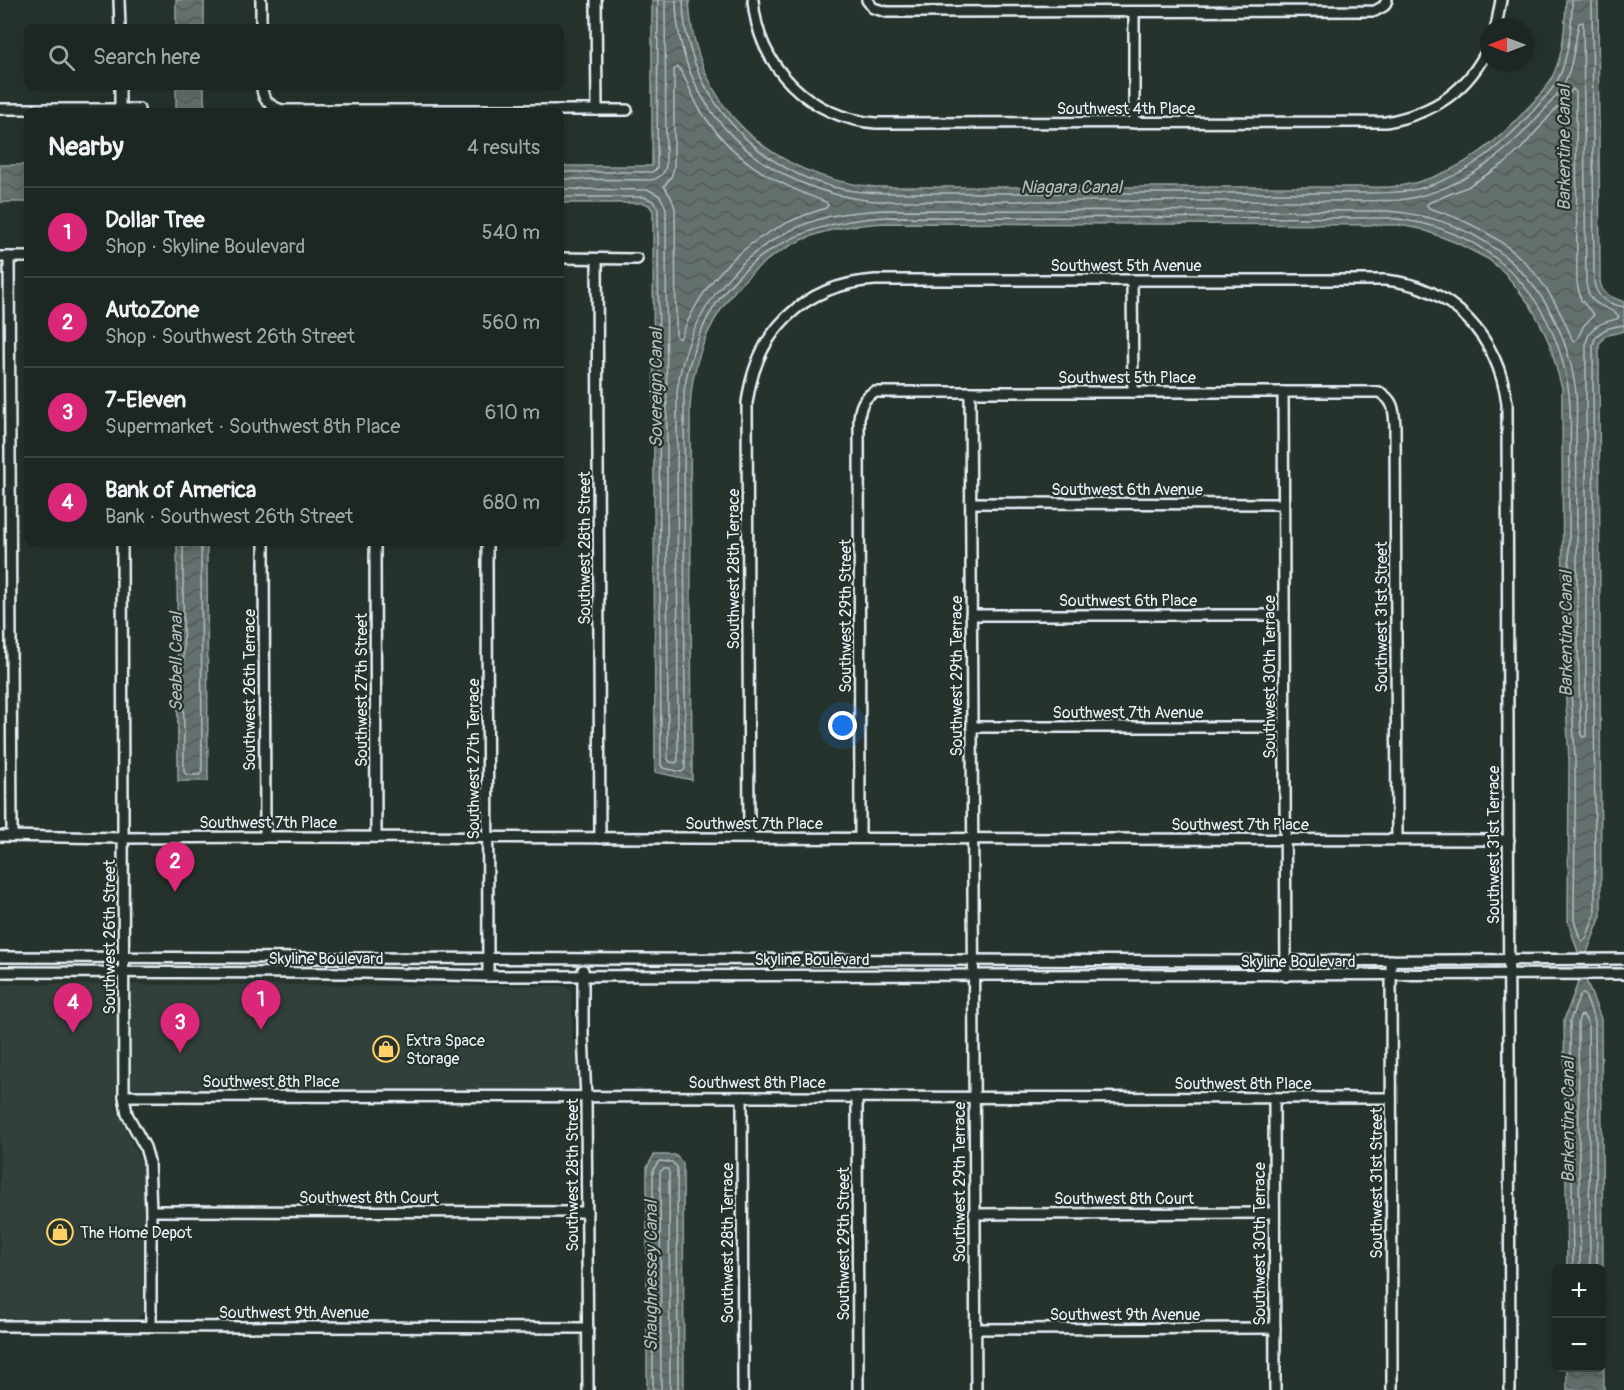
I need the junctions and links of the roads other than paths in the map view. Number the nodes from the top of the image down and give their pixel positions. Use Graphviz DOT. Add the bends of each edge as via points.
graph roads {
  1 [pos="119,0"];
  2 [pos="261,0"];
  3 [pos="596,0"];
  4 [pos="753,0"];
  5 [pos="867,0"];
  6 [pos="1501,0"];
  7 [pos="1385,3"];
  8 [pos="1134,13"];
  9 [pos="1498,18"];
  10 [pos="120,24"];
  11 [pos="261,24"];
  12 [pos="1480,63"];
  13 [pos="120,90"];
  14 [pos="263,90"];
  15 [pos="120,108"];
  16 [pos="275,108"];
  17 [pos="0,109"];
  18 [pos="24,109"];
  19 [pos="564,110"];
  20 [pos="597,110"];
  21 [pos="627,110"];
  22 [pos="1134,123"];
  23 [pos="5,257"];
  24 [pos="24,257"];
  25 [pos="564,258"];
  26 [pos="597,259"];
  27 [pos="638,259"];
  28 [pos="1132,280"];
  29 [pos="791,312"];
  30 [pos="1461,312"];
  31 [pos="970,392"];
  32 [pos="1133,392"];
  33 [pos="1282,392"];
  34 [pos="1387,396"];
  35 [pos="866,397"];
  36 [pos="971,503"];
  37 [pos="1283,504"];
  38 [pos="122,546"];
  39 [pos="264,546"];
  40 [pos="375,546"];
  41 [pos="487,546"];
  42 [pos="971,615"];
  43 [pos="1284,615"];
  44 [pos="972,727"];
  45 [pos="1284,727"];
  46 [pos="0,836"];
  47 [pos="12,836"];
  48 [pos="265,837"];
  49 [pos="376,837"];
  50 [pos="860,837"];
  51 [pos="123,838"];
  52 [pos="488,838"];
  53 [pos="600,838"];
  54 [pos="749,838"];
  55 [pos="972,838"];
  56 [pos="1285,839"];
  57 [pos="1397,839"];
  58 [pos="1509,840"];
  59 [pos="0,957"];
  60 [pos="124,957"];
  61 [pos="488,959"];
  62 [pos="584,959"];
  63 [pos="973,959"];
  64 [pos="1624,959"];
  65 [pos="1286,960"];
  66 [pos="1390,960"];
  67 [pos="1508,960"];
  68 [pos="0,972"];
  69 [pos="124,973"];
  70 [pos="583,974"];
  71 [pos="1624,974"];
  72 [pos="973,975"];
  73 [pos="1391,975"];
  74 [pos="1508,975"];
  75 [pos="488,976"];
  76 [pos="1286,976"];
  77 [pos="124,1096"];
  78 [pos="741,1097"];
  79 [pos="586,1098"];
  80 [pos="857,1098"];
  81 [pos="974,1098"];
  82 [pos="1274,1098"];
  83 [pos="1391,1098"];
  84 [pos="151,1211"];
  85 [pos="587,1212"];
  86 [pos="1274,1213"];
  87 [pos="974,1214"];
  88 [pos="0,1326"];
  89 [pos="151,1326"];
  90 [pos="588,1328"];
  91 [pos="1275,1328"];
  92 [pos="975,1329"];
  93 [pos="588,1390"];
  94 [pos="743,1390"];
  95 [pos="858,1390"];
  96 [pos="976,1390"];
  97 [pos="1275,1390"];
  98 [pos="1392,1390"];
  99 [pos="1510,1390"];
  1 -- 10 [label="street"];
  2 -- 11 [label="street"];
  3 -- 20 [label="street"];
  4 -- 22 [label="street, Southwest 4th Place" via="760,37 787,82 801,95 843,117 865,122"];
  5 -- 8 [label="street" via="873,8 887,12"];
  6 -- 9 [label="street"];
  7 -- 8 [label="street" via="1375,11 1350,12"];
  8 -- 22 [label="street"];
  12 -- 22 [label="street, Southwest 4th Place" via="1466,82 1427,111 1386,122"];
  13 -- 15 [label="street"];
  14 -- 16 [label="street" via="265,100"];
  17 -- 18 [label="street"];
  19 -- 20 [label="street"];
  20 -- 21 [label="street"];
  23 -- 24 [label="street"];
  23 -- 47 [label="street"];
  25 -- 26 [label="street"];
  26 -- 27 [label="street"];
  26 -- 53 [label="street, Southwest 28th Street"];
  28 -- 29 [label="street, Southwest 5th Avenue" via="864,280 825,291"];
  28 -- 30 [label="street, Southwest 5th Avenue" via="1396,281 1427,291"];
  28 -- 32 [label="street"];
  29 -- 54 [label="street, Southwest 28th Terrace" via="757,360 747,403"];
  30 -- 58 [label="street, Southwest 31st Terrace" via="1478,329 1495,357 1507,404"];
  31 -- 32 [label="street, Southwest 5th Place"];
  31 -- 35 [label="street, Southwest 5th Place" via="874,392"];
  31 -- 36 [label="street, Southwest 29th Terrace"];
  32 -- 33 [label="street, Southwest 5th Place"];
  33 -- 34 [label="street, Southwest 5th Place" via="1379,392"];
  33 -- 37 [label="street, Southwest 30th Terrace"];
  34 -- 57 [label="street, Southwest 31st Street" via="1393,404 1395,426"];
  35 -- 50 [label="street, Southwest 29th Street" via="859,419"];
  36 -- 37 [label="street, Southwest 6th Avenue"];
  36 -- 42 [label="street, Southwest 29th Terrace"];
  37 -- 43 [label="street, Southwest 30th Terrace"];
  38 -- 51 [label="street, Southwest 26th Street"];
  39 -- 48 [label="street, Southwest 26th Terrace"];
  40 -- 49 [label="street, Southwest 27th Street"];
  41 -- 52 [label="street, Southwest 27th Terrace"];
  42 -- 43 [label="street, Southwest 6th Place"];
  42 -- 44 [label="street, Southwest 29th Terrace"];
  43 -- 45 [label="street, Southwest 30th Terrace"];
  44 -- 45 [label="street, Southwest 7th Avenue"];
  44 -- 55 [label="street, Southwest 29th Terrace"];
  45 -- 56 [label="street, Southwest 30th Terrace"];
  46 -- 47 [label="street, Southwest 7th Place"];
  47 -- 51 [label="street, Southwest 7th Place"];
  48 -- 49 [label="street, Southwest 7th Place"];
  48 -- 51 [label="street, Southwest 7th Place"];
  49 -- 52 [label="street, Southwest 7th Place"];
  50 -- 54 [label="street, Southwest 7th Place"];
  50 -- 55 [label="street, Southwest 7th Place"];
  51 -- 60 [label="street, Southwest 26th Street"];
  52 -- 53 [label="street, Southwest 7th Place"];
  52 -- 61 [label="street, Southwest 27th Terrace"];
  53 -- 54 [label="street, Southwest 7th Place"];
  55 -- 56 [label="street, Southwest 7th Place"];
  55 -- 63 [label="street, Southwest 29th Terrace"];
  56 -- 57 [label="street, Southwest 7th Place"];
  56 -- 65 [label="street, Southwest 30th Terrace"];
  57 -- 58 [label="street, Southwest 7th Place"];
  58 -- 67 [label="street, Southwest 31st Terrace"];
  59 -- 60 [label="street, Skyline Boulevard"];
  60 -- 61 [label="street, Skyline Boulevard"];
  60 -- 69 [label="street, Southwest 26th Street"];
  61 -- 62 [label="street, Skyline Boulevard"];
  61 -- 75 [label="street, Southwest 27th Terrace"];
  62 -- 63 [label="street, Skyline Boulevard"];
  62 -- 70 [label="street, Southwest 28th Street"];
  63 -- 65 [label="street, Skyline Boulevard"];
  63 -- 72 [label="street, Southwest 29th Terrace"];
  64 -- 67 [label="street, Skyline Boulevard"];
  65 -- 66 [label="street, Skyline Boulevard"];
  65 -- 76 [label="street, Southwest 30th Terrace"];
  66 -- 67 [label="street, Skyline Boulevard"];
  66 -- 73 [label="street, Southwest 31st Street"];
  67 -- 74 [label="street, Southwest 31st Terrace"];
  68 -- 69 [label="street, Skyline Boulevard"];
  69 -- 75 [label="street, Skyline Boulevard"];
  69 -- 77 [label="street, Southwest 26th Street"];
  70 -- 72 [label="street, Skyline Boulevard"];
  70 -- 75 [label="street, Skyline Boulevard"];
  70 -- 79 [label="street, Southwest 28th Street"];
  71 -- 74 [label="street, Skyline Boulevard"];
  72 -- 76 [label="street, Skyline Boulevard"];
  72 -- 81 [label="street, Southwest 29th Terrace"];
  73 -- 74 [label="street, Skyline Boulevard"];
  73 -- 76 [label="street, Skyline Boulevard"];
  73 -- 83 [label="street, Southwest 31st Street"];
  74 -- 99 [label="street, Southwest 31st Terrace"];
  77 -- 79 [label="street, Southwest 8th Place"];
  77 -- 84 [label="street, Southwest 26th Street" via="127,1114 149,1161"];
  78 -- 79 [label="street, Southwest 8th Place"];
  78 -- 80 [label="street, Southwest 8th Place"];
  78 -- 94 [label="street, Southwest 28th Terrace"];
  79 -- 85 [label="street, Southwest 28th Street"];
  80 -- 81 [label="street, Southwest 8th Place"];
  80 -- 95 [label="street, Southwest 29th Street"];
  81 -- 82 [label="street, Southwest 8th Place"];
  81 -- 87 [label="street, Southwest 29th Terrace"];
  82 -- 83 [label="street, Southwest 8th Place"];
  82 -- 86 [label="street, Southwest 30th Terrace"];
  83 -- 98 [label="street, Southwest 31st Street"];
  84 -- 85 [label="street, Southwest 8th Court"];
  84 -- 89 [label="street, Southwest 26th Street"];
  85 -- 90 [label="street, Southwest 28th Street"];
  86 -- 87 [label="street, Southwest 8th Court"];
  86 -- 91 [label="street, Southwest 30th Terrace"];
  87 -- 92 [label="street, Southwest 29th Terrace"];
  88 -- 89 [label="street, Southwest 9th Avenue"];
  89 -- 90 [label="street, Southwest 9th Avenue"];
  90 -- 93 [label="street, Southwest 28th Street"];
  91 -- 92 [label="street, Southwest 9th Avenue"];
  91 -- 97 [label="street, Southwest 30th Terrace"];
  92 -- 96 [label="street, Southwest 29th Terrace"];
}
